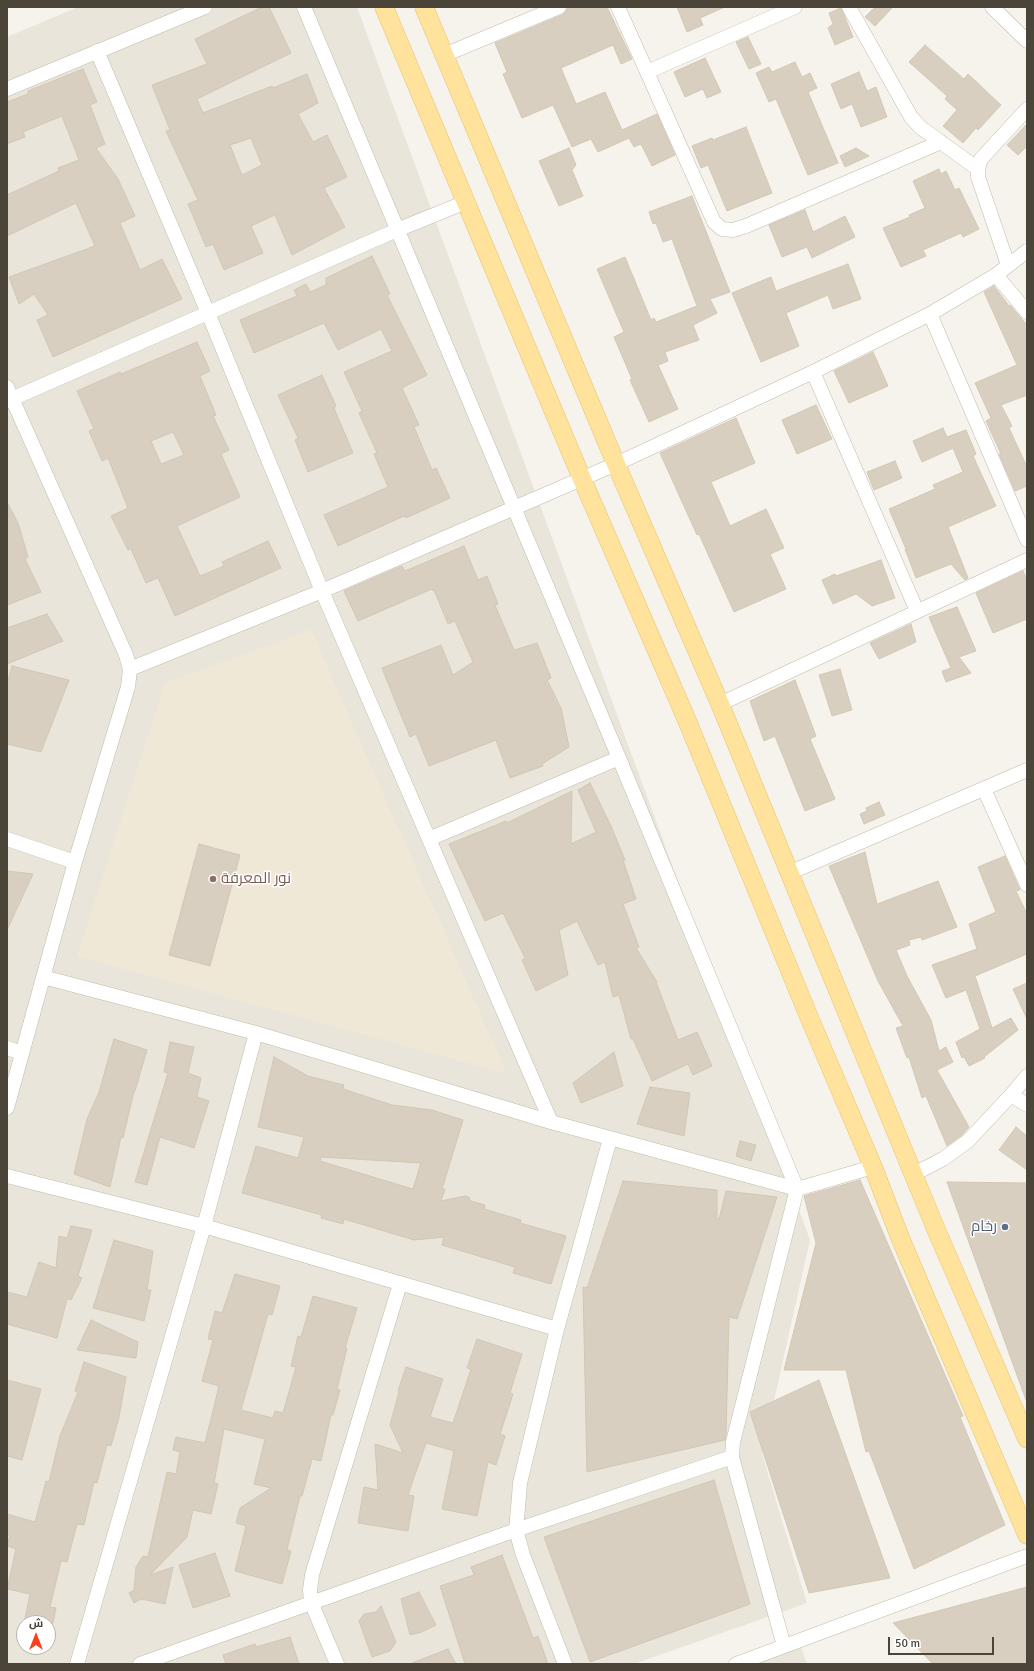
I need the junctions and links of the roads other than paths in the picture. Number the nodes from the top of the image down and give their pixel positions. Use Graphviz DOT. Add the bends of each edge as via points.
graph roads {
  1 [pos="204,7"];
  2 [pos="304,7"];
  3 [pos="384,7"];
  4 [pos="424,7"];
  5 [pos="559,7"];
  6 [pos="618,7"];
  7 [pos="795,7"];
  8 [pos="849,7"];
  9 [pos="992,7"];
  10 [pos="1027,41"];
  11 [pos="97,51"];
  12 [pos="444,55"];
  13 [pos="646,72"];
  14 [pos="7,89"];
  15 [pos="1027,109"];
  16 [pos="941,142"];
  17 [pos="978,169"];
  18 [pos="466,202"];
  19 [pos="397,230"];
  20 [pos="1027,251"];
  21 [pos="1008,266"];
  22 [pos="996,275"];
  23 [pos="1027,312"];
  24 [pos="208,313"];
  25 [pos="930,314"];
  26 [pos="813,372"];
  27 [pos="9,396"];
  28 [pos="616,464"];
  29 [pos="582,479"];
  30 [pos="513,508"];
  31 [pos="1027,540"];
  32 [pos="1027,560"];
  33 [pos="322,591"];
  34 [pos="917,612"];
  35 [pos="130,669"];
  36 [pos="720,704"];
  37 [pos="619,758"];
  38 [pos="1027,770"];
  39 [pos="984,789"];
  40 [pos="7,839"];
  41 [pos="429,839"];
  42 [pos="75,862"];
  43 [pos="789,873"];
  44 [pos="1027,885"];
  45 [pos="43,977"];
  46 [pos="256,1033"];
  47 [pos="7,1048"];
  48 [pos="22,1053"];
  49 [pos="1027,1076"];
  50 [pos="1011,1095"];
  51 [pos="1027,1105"];
  52 [pos="7,1108"];
  53 [pos="550,1122"];
  54 [pos="610,1139"];
  55 [pos="873,1167"];
  56 [pos="914,1174"];
  57 [pos="7,1176"];
  58 [pos="797,1188"];
  59 [pos="204,1226"];
  60 [pos="400,1284"];
  61 [pos="557,1329"];
  62 [pos="1027,1439"];
  63 [pos="732,1457"];
  64 [pos="516,1530"];
  65 [pos="1027,1535"];
  66 [pos="1027,1556"];
  67 [pos="311,1602"];
  68 [pos="784,1646"];
  69 [pos="78,1664"];
  70 [pos="140,1664"];
  71 [pos="338,1664"];
  72 [pos="565,1664"];
  73 [pos="736,1664"];
  1 -- 11 [label="street"];
  2 -- 19 [label="street"];
  3 -- 18 [label="main road"];
  4 -- 12 [label="main road"];
  5 -- 12 [label="street"];
  6 -- 13 [label="street"];
  7 -- 13 [label="street"];
  8 -- 16 [label="street" via="911,117"];
  9 -- 10 [label="street"];
  11 -- 14 [label="street"];
  11 -- 24 [label="street"];
  12 -- 28 [label="main road"];
  13 -- 16 [label="street" via="714,222 722,229 733,230 746,226"];
  15 -- 17 [label="street" via="981,159"];
  16 -- 17 [label="street"];
  17 -- 21 [label="street" via="978,177"];
  18 -- 19 [label="street"];
  18 -- 29 [label="main road"];
  19 -- 24 [label="street"];
  19 -- 30 [label="street"];
  20 -- 21 [label="street"];
  21 -- 22 [label="street"];
  22 -- 23 [label="street"];
  22 -- 25 [label="street"];
  24 -- 27 [label="street"];
  24 -- 33 [label="street"];
  25 -- 26 [label="street"];
  25 -- 31 [label="street"];
  26 -- 28 [label="street"];
  26 -- 34 [label="street"];
  27 -- 35 [label="street" via="126,655"];
  28 -- 29 [label="street"];
  28 -- 36 [label="main road"];
  29 -- 30 [label="street"];
  29 -- 55 [label="main road" via="686,718 808,1017"];
  30 -- 33 [label="street"];
  30 -- 37 [label="street"];
  32 -- 34 [label="street"];
  33 -- 35 [label="street"];
  33 -- 41 [label="street"];
  34 -- 36 [label="street"];
  35 -- 42 [label="street" via="128,687"];
  36 -- 43 [label="main road"];
  37 -- 41 [label="street"];
  37 -- 58 [label="street"];
  38 -- 39 [label="street"];
  39 -- 43 [label="street"];
  39 -- 44 [label="street"];
  40 -- 42 [label="street"];
  41 -- 53 [label="street"];
  42 -- 45 [label="street"];
  43 -- 56 [label="main road"];
  45 -- 46 [label="street"];
  45 -- 48 [label="street"];
  46 -- 53 [label="street"];
  46 -- 59 [label="street"];
  47 -- 48 [label="street"];
  48 -- 52 [label="street"];
  49 -- 50 [label="street"];
  50 -- 51 [label="street"];
  50 -- 56 [label="street" via="968,1141 943,1159"];
  53 -- 54 [label="street"];
  54 -- 58 [label="street"];
  54 -- 61 [label="street"];
  55 -- 58 [label="street"];
  55 -- 65 [label="main road" via="901,1240"];
  56 -- 62 [label="main road"];
  57 -- 59 [label="street"];
  58 -- 63 [label="street" via="733,1442"];
  59 -- 60 [label="street"];
  59 -- 69 [label="street"];
  60 -- 61 [label="street"];
  60 -- 67 [label="street" via="312,1575"];
  61 -- 64 [label="street" via="520,1483"];
  63 -- 64 [label="street"];
  63 -- 68 [label="street"];
  64 -- 67 [label="street"];
  64 -- 72 [label="street" via="523,1555"];
  66 -- 68 [label="street"];
  67 -- 70 [label="street"];
  67 -- 71 [label="street"];
  68 -- 73 [label="street"];
}
